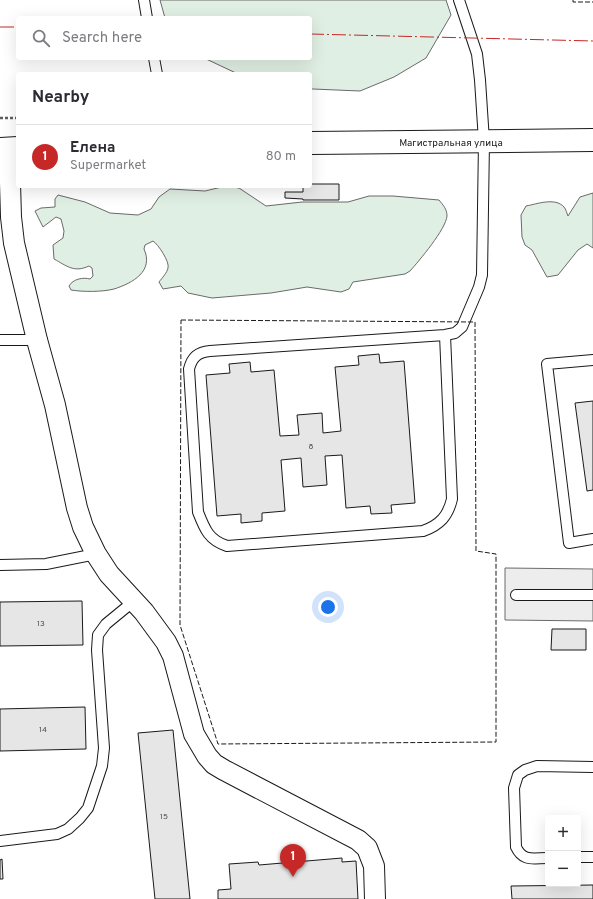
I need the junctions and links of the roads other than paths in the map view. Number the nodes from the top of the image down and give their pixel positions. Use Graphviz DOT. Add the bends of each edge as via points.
graph roads {
  1 [pos="144,0"];
  2 [pos="459,0"];
  3 [pos="147,16"];
  4 [pos="154,60"];
  5 [pos="157,72"];
  6 [pos="593,140"];
  7 [pos="484,141"];
  8 [pos="312,143"];
  9 [pos="9,148"];
  10 [pos="445,335"];
  11 [pos="0,340"];
  12 [pos="37,340"];
  13 [pos="593,360"];
  14 [pos="593,539"];
  15 [pos="96,554"];
  16 [pos="0,565"];
  17 [pos="593,595"];
  18 [pos="516,596"];
  19 [pos="134,601"];
  20 [pos="593,767"];
  21 [pos="0,841"];
  22 [pos="593,856"];
  23 [pos="581,857"];
  24 [pos="545,858"];
  25 [pos="375,899"];
  1 -- 3 [label="lane"];
  2 -- 7 [label="lane" via="477,54"];
  4 -- 5 [label="lane"];
  6 -- 7 [label="main road, Магистральная улица"];
  7 -- 8 [label="main road, Магистральная улица"];
  7 -- 10 [label="lane" via="482,275 462,327 455,333"];
  9 -- 12 [label="street" via="14,243"];
  10 -- 10 [label="lane" via="452,499 450,510 433,528 423,531 228,546 216,542 208,534 198,512 190,369 196,355 210,351"];
  11 -- 12 [label="lane"];
  12 -- 15 [label="street" via="55,405 78,508"];
  13 -- 14 [label="lane" via="547,364 569,543"];
  15 -- 16 [label="lane" via="46,564"];
  15 -- 19 [label="street" via="109,574"];
  17 -- 18 [label="lane"];
  19 -- 21 [label="lane" via="106,624 98,635 104,748 102,766 88,808 68,829 57,834"];
  19 -- 25 [label="street" via="157,629 173,656 194,734 206,756 224,770 358,840 367,848 374,866"];
  20 -- 24 [label="lane" via="537,766 525,770 518,776 514,788 516,847 520,855 527,859"];
  22 -- 23 [label="lane"];
}
